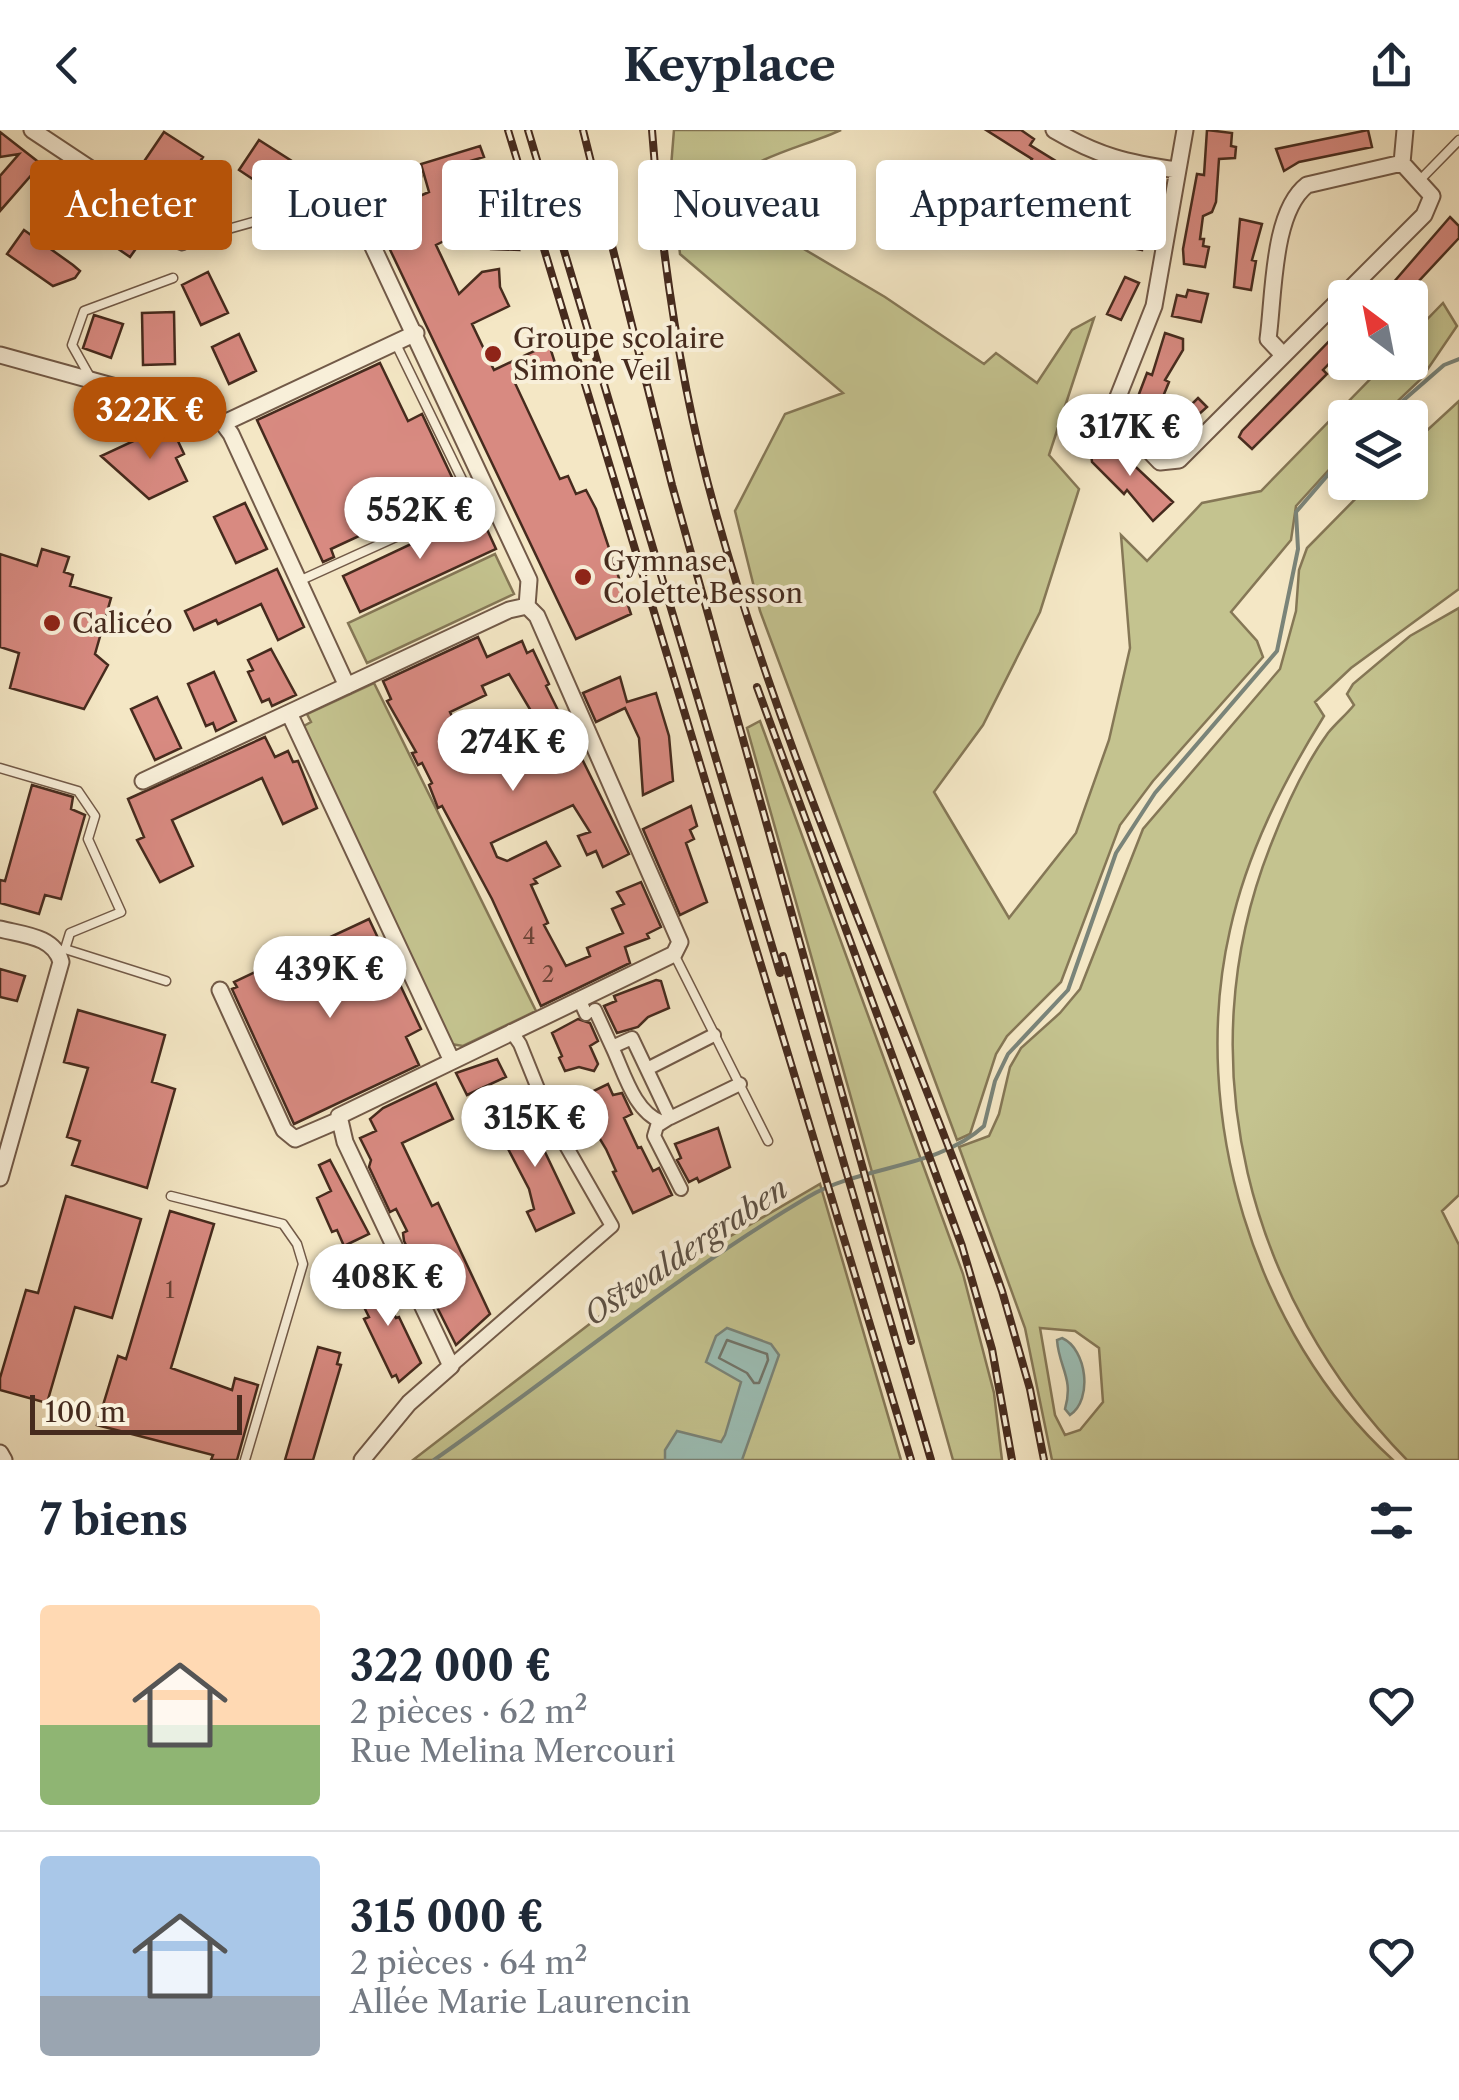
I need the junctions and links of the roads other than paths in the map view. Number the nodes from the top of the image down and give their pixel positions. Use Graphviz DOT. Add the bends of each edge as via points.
graph roads {
  1 [pos="32,130"];
  2 [pos="1054,130"];
  3 [pos="1185,130"];
  4 [pos="1405,130"];
  5 [pos="1459,140"];
  6 [pos="77,160"];
  7 [pos="1402,163"];
  8 [pos="1177,170"];
  9 [pos="1419,181"];
  10 [pos="375,250"];
  11 [pos="174,278"];
  12 [pos="416,333"];
  13 [pos="396,342"];
  14 [pos="0,355"];
  15 [pos="1284,355"];
  16 [pos="92,381"];
  17 [pos="224,423"];
  18 [pos="298,581"];
  19 [pos="527,606"];
  20 [pos="347,686"];
  21 [pos="289,712"];
  22 [pos="0,768"];
  23 [pos="143,781"];
  24 [pos="0,929"];
  25 [pos="62,950"];
  26 [pos="674,954"];
  27 [pos="166,980"];
  28 [pos="220,990"];
  29 [pos="587,1008"];
  30 [pos="511,1031"];
  31 [pos="714,1035"];
  32 [pos="612,1047"];
  33 [pos="452,1059"];
  34 [pos="649,1075"];
  35 [pos="740,1084"];
  36 [pos="632,1090"];
  37 [pos="337,1120"];
  38 [pos="666,1120"];
  39 [pos="768,1142"];
  40 [pos="0,1178"];
  41 [pos="681,1189"];
  42 [pos="171,1196"];
  43 [pos="450,1366"];
  44 [pos="0,1454"];
  45 [pos="4,1460"];
  46 [pos="245,1460"];
  47 [pos="362,1460"];
  1 -- 6 [label="street"];
  2 -- 8 [label="street" via="1119,162"];
  3 -- 8 [label="street"];
  4 -- 7 [label="street"];
  5 -- 9 [label="lane"];
  7 -- 9 [label="street"];
  7 -- 15 [label="street" via="1296,193 1284,213 1268,339"];
  8 -- 15 [label="street" via="1154,306 1112,412 1160,462 1179,460"];
  9 -- 15 [label="street" via="1432,196 1424,214"];
  10 -- 12 [label="street"];
  11 -- 16 [label="lane" via="84,311 72,345"];
  12 -- 13 [label="street"];
  12 -- 19 [label="street" via="529,580"];
  13 -- 17 [label="street"];
  13 -- 18 [label="lane" via="472,502"];
  14 -- 16 [label="street"];
  16 -- 17 [label="street" via="211,413"];
  17 -- 18 [label="street"];
  18 -- 20 [label="street"];
  19 -- 20 [label="street"];
  19 -- 26 [label="street" via="680,942"];
  20 -- 21 [label="street"];
  21 -- 23 [label="street"];
  21 -- 33 [label="street"];
  22 -- 25 [label="lane" via="78,791 95,816 88,839 121,912 70,933"];
  24 -- 25 [label="street"];
  25 -- 27 [label="lane"];
  25 -- 40 [label="street"];
  26 -- 29 [label="street"];
  26 -- 31 [label="lane"];
  28 -- 37 [label="street" via="284,1130 295,1139"];
  29 -- 30 [label="street"];
  29 -- 32 [label="street"];
  30 -- 33 [label="street"];
  30 -- 43 [label="street" via="549,1116 612,1226"];
  31 -- 34 [label="street"];
  31 -- 35 [label="lane"];
  32 -- 34 [label="street" via="632,1038"];
  32 -- 36 [label="street"];
  33 -- 37 [label="street" via="343,1111"];
  34 -- 36 [label="street"];
  34 -- 38 [label="street"];
  35 -- 38 [label="street"];
  35 -- 39 [label="lane"];
  36 -- 38 [label="street" via="646,1113"];
  37 -- 43 [label="street"];
  38 -- 41 [label="street" via="654,1136"];
  42 -- 46 [label="lane" via="283,1224 303,1264"];
  43 -- 47 [label="street" via="409,1402"];
  44 -- 45 [label="street"];
}
